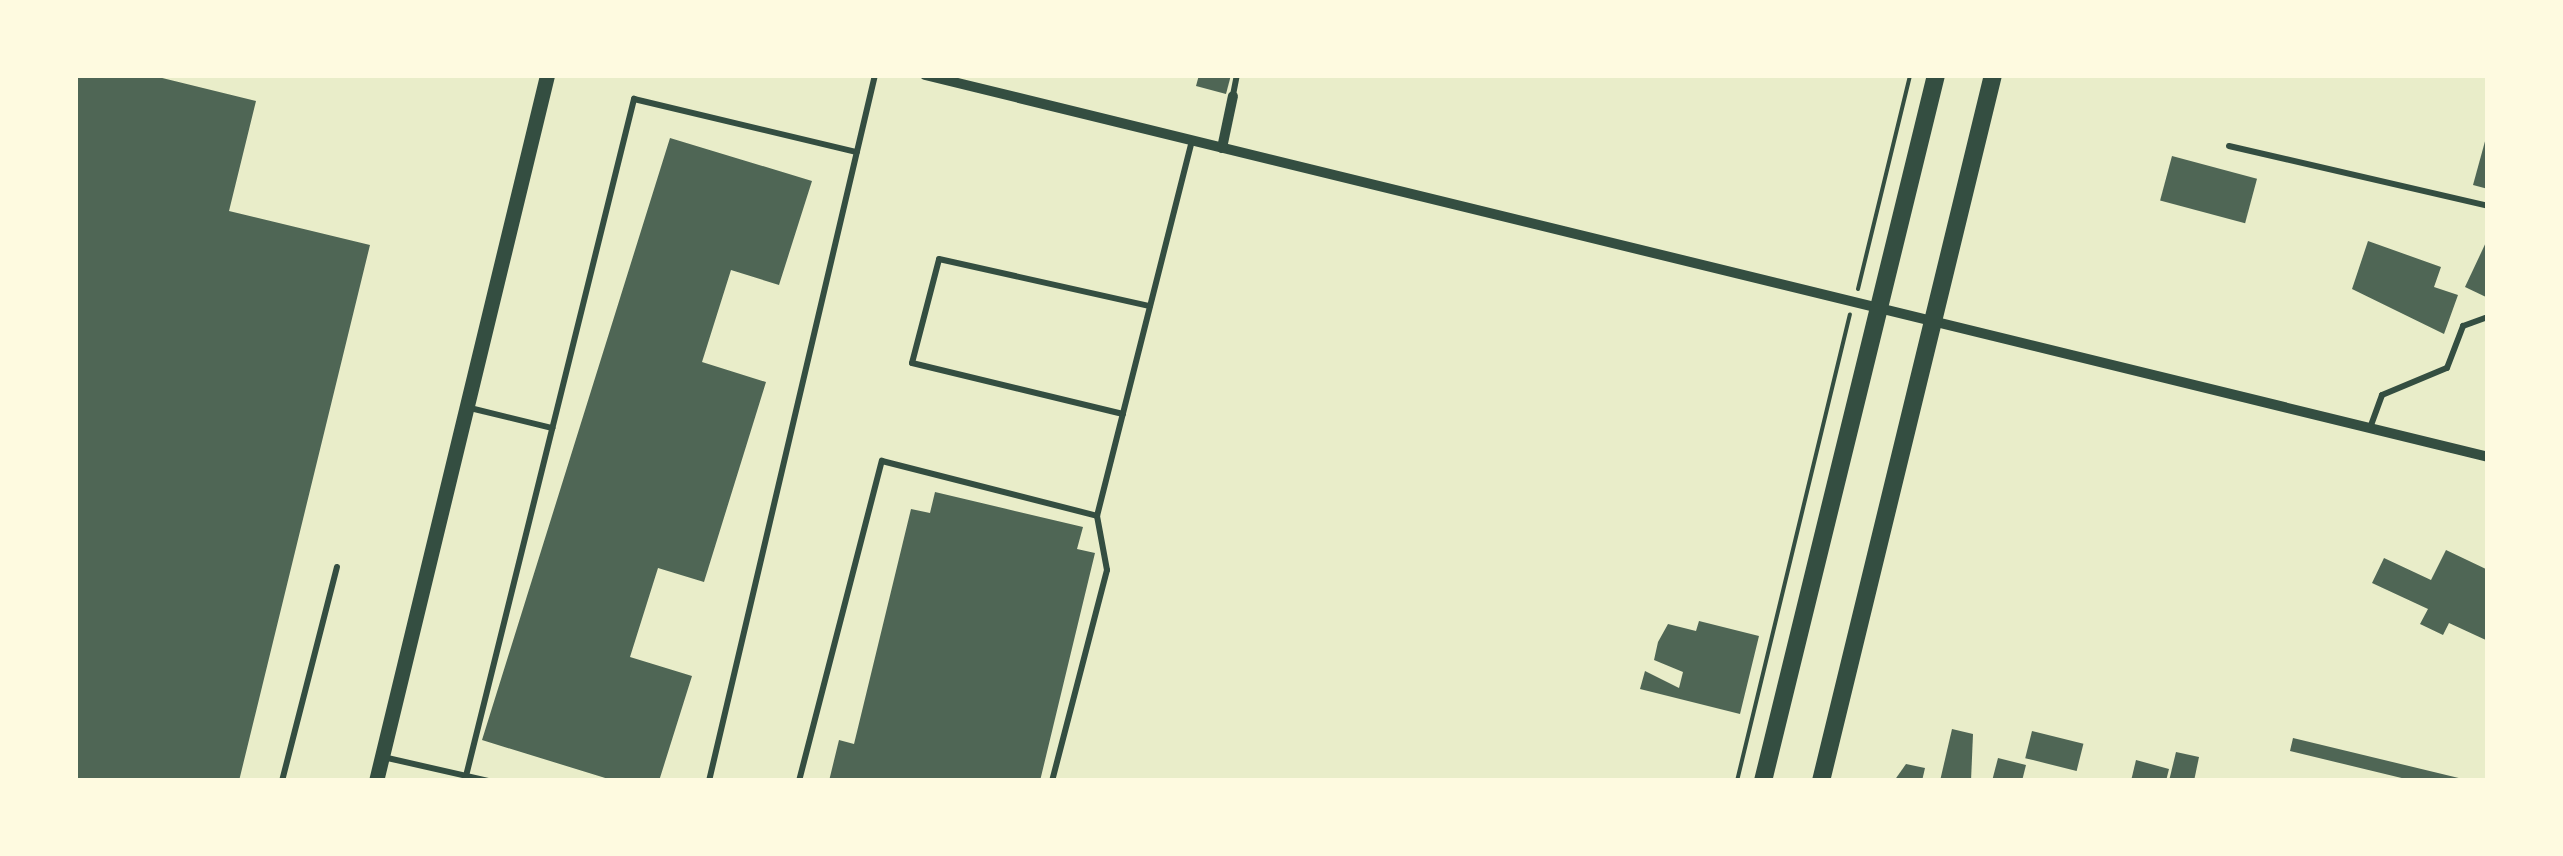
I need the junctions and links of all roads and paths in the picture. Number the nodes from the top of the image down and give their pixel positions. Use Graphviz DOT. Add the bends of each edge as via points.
graph roads {
  1 [pos="546,75"];
  2 [pos="875,75"];
  3 [pos="925,75"];
  4 [pos="1237,75"];
  5 [pos="1910,75"];
  6 [pos="1936,75"];
  7 [pos="1993,75"];
  8 [pos="1233,96"];
  9 [pos="1192,141"];
  10 [pos="2229,146"];
  11 [pos="1222,148"];
  12 [pos="856,152"];
  13 [pos="2488,206"];
  14 [pos="1858,290"];
  15 [pos="1150,306"];
  16 [pos="1878,310"];
  17 [pos="1850,315"];
  18 [pos="2488,316"];
  19 [pos="1932,324"];
  20 [pos="466,407"];
  21 [pos="1123,414"];
  22 [pos="552,428"];
  23 [pos="2370,429"];
  24 [pos="2488,457"];
  25 [pos="1098,516"];
  26 [pos="337,567"];
  27 [pos="382,756"];
  28 [pos="466,776"];
  29 [pos="282,781"];
  30 [pos="376,781"];
  31 [pos="489,781"];
  32 [pos="709,781"];
  33 [pos="799,781"];
  34 [pos="1052,781"];
  35 [pos="1737,781"];
  36 [pos="1763,781"];
  37 [pos="1821,781"];
  1 -- 20 [label="street"];
  2 -- 12 [label="lane"];
  3 -- 9 [label="street"];
  4 -- 8 [label="lane"];
  5 -- 14 [label="path"];
  6 -- 16 [label="main road"];
  7 -- 19 [label="main road"];
  8 -- 11 [label="street"];
  9 -- 11 [label="street"];
  9 -- 15 [label="lane"];
  10 -- 13 [label="lane"];
  11 -- 16 [label="street"];
  12 -- 22 [label="lane" via="634,99"];
  12 -- 32 [label="lane"];
  15 -- 21 [label="lane"];
  15 -- 21 [label="lane" via="939,259 916,346 912,363"];
  16 -- 19 [label="street"];
  16 -- 36 [label="main road"];
  17 -- 35 [label="path"];
  18 -- 23 [label="lane" via="2464,326 2447,368 2382,395"];
  19 -- 23 [label="street"];
  19 -- 37 [label="main road"];
  20 -- 22 [label="lane"];
  20 -- 27 [label="street"];
  21 -- 25 [label="lane"];
  22 -- 28 [label="lane"];
  23 -- 24 [label="street"];
  25 -- 33 [label="lane" via="882,461"];
  25 -- 34 [label="lane" via="1107,570"];
  26 -- 29 [label="lane"];
  27 -- 28 [label="lane"];
  27 -- 30 [label="street"];
  28 -- 31 [label="lane"];
}
